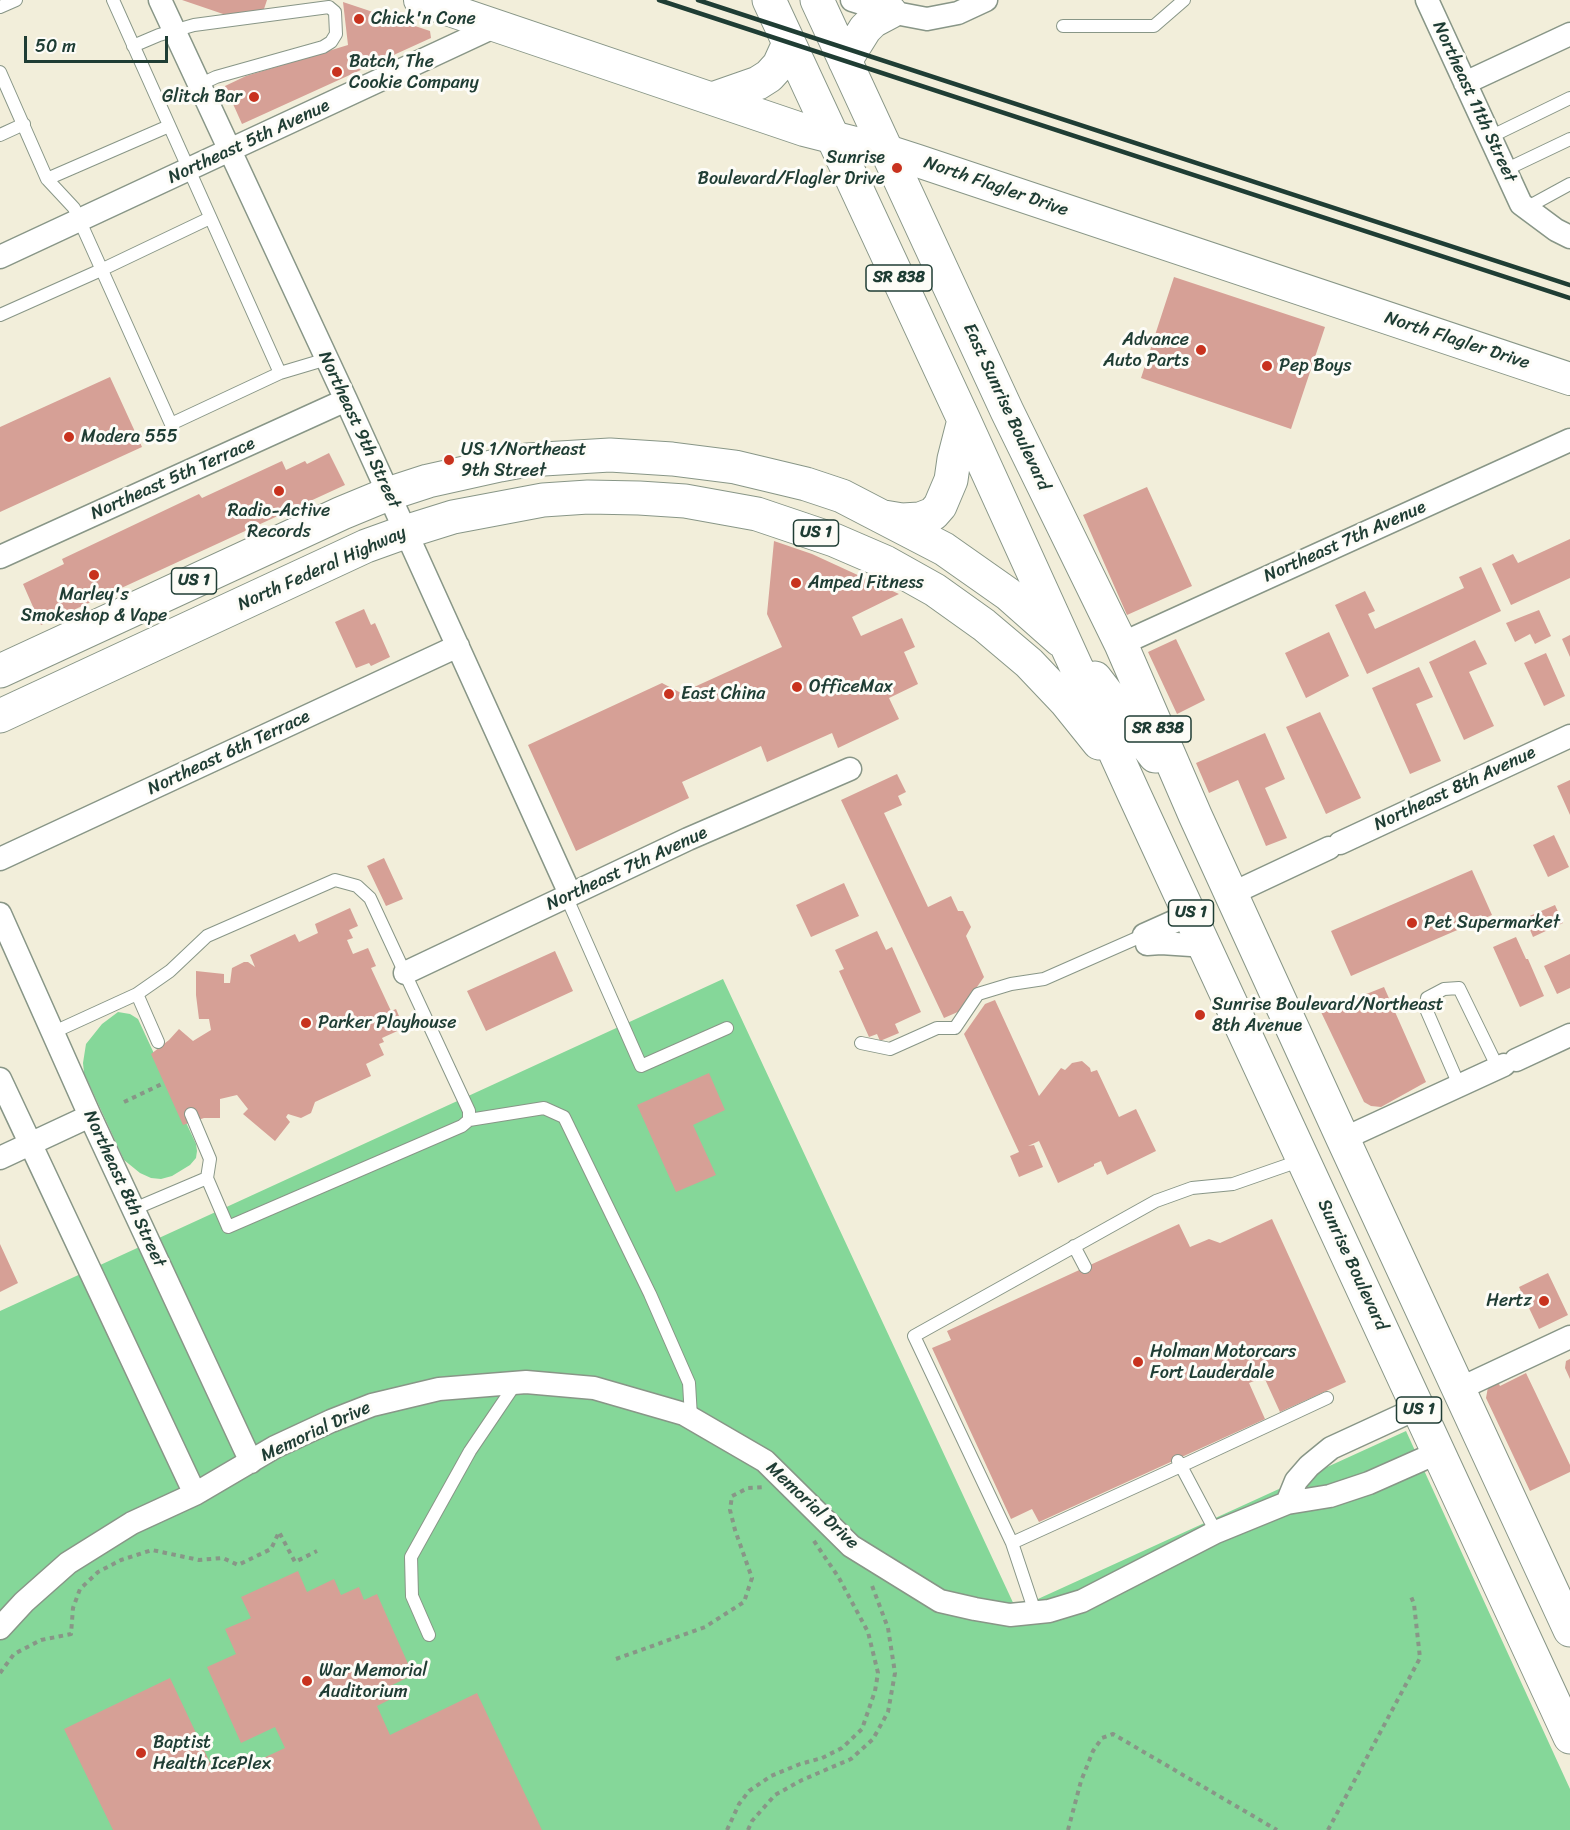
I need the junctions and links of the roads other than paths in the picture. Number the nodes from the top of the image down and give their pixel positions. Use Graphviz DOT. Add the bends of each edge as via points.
graph roads {
  1 [pos="16,0"];
  2 [pos="113,0"];
  3 [pos="160,0"];
  4 [pos="420,0"];
  5 [pos="769,0"];
  6 [pos="817,0"];
  7 [pos="852,0"];
  8 [pos="986,0"];
  9 [pos="1184,0"];
  10 [pos="1427,0"];
  11 [pos="331,4"];
  12 [pos="0,7"];
  13 [pos="890,12"];
  14 [pos="498,25"];
  15 [pos="1063,26"];
  16 [pos="175,31"];
  17 [pos="1570,34"];
  18 [pos="789,43"];
  19 [pos="133,46"];
  20 [pos="845,61"];
  21 [pos="0,72"];
  22 [pos="1465,83"];
  23 [pos="200,85"];
  24 [pos="715,98"];
  25 [pos="1570,98"];
  26 [pos="24,124"];
  27 [pos="169,126"];
  28 [pos="0,135"];
  29 [pos="833,136"];
  30 [pos="1490,137"];
  31 [pos="1570,139"];
  32 [pos="230,151"];
  33 [pos="887,151"];
  34 [pos="189,170"];
  35 [pos="1505,170"];
  36 [pos="47,179"];
  37 [pos="1570,184"];
  38 [pos="1524,206"];
  39 [pos="210,218"];
  40 [pos="80,220"];
  41 [pos="1570,237"];
  42 [pos="0,257"];
  43 [pos="101,270"];
  44 [pos="0,315"];
  45 [pos="327,360"];
  46 [pos="280,373"];
  47 [pos="1570,379"];
  48 [pos="346,400"];
  49 [pos="964,420"];
  50 [pos="1570,440"];
  51 [pos="388,494"];
  52 [pos="883,517"];
  53 [pos="405,532"];
  54 [pos="0,557"];
  55 [pos="1120,644"];
  56 [pos="458,646"];
  57 [pos="1070,649"];
  58 [pos="0,671"];
  59 [pos="0,716"];
  60 [pos="1570,736"];
  61 [pos="850,769"];
  62 [pos="1134,794"];
  63 [pos="1195,815"];
  64 [pos="0,859"];
  65 [pos="1231,894"];
  66 [pos="568,895"];
  67 [pos="0,914"];
  68 [pos="1191,914"];
  69 [pos="1146,940"];
  70 [pos="1206,946"];
  71 [pos="405,974"];
  72 [pos="137,994"];
  73 [pos="727,1028"];
  74 [pos="54,1032"];
  75 [pos="1570,1035"];
  76 [pos="159,1042"];
  77 [pos="861,1043"];
  78 [pos="1506,1064"];
  79 [pos="0,1079"];
  80 [pos="1460,1085"];
  81 [pos="191,1114"];
  82 [pos="90,1116"];
  83 [pos="469,1120"];
  84 [pos="1342,1139"];
  85 [pos="29,1144"];
  86 [pos="0,1158"];
  87 [pos="1303,1160"];
  88 [pos="207,1178"];
  89 [pos="1370,1197"];
  90 [pos="134,1209"];
  91 [pos="1074,1246"];
  92 [pos="1085,1267"];
  93 [pos="1570,1337"];
  94 [pos="516,1383"];
  95 [pos="1459,1389"];
  96 [pos="1327,1398"];
  97 [pos="1418,1408"];
  98 [pos="691,1417"];
  99 [pos="1488,1451"];
  100 [pos="1439,1452"];
  101 [pos="251,1462"];
  102 [pos="1179,1463"];
  103 [pos="195,1494"];
  104 [pos="1287,1503"];
  105 [pos="1215,1532"];
  106 [pos="1012,1543"];
  107 [pos="1035,1612"];
  108 [pos="0,1628"];
  109 [pos="1570,1630"];
  110 [pos="429,1635"];
  111 [pos="1570,1737"];
  1 -- 12 [label="lane"];
  2 -- 19 [label="lane"];
  3 -- 16 [label="street, Northeast 9th Street"];
  4 -- 14 [label="street, North Flagler Drive"];
  5 -- 18 [label="main road, SR 838"];
  6 -- 20 [label="main road, East Sunrise Boulevard / SR 838"];
  7 -- 13 [label="street"];
  8 -- 13 [label="street" via="958,13 927,19"];
  9 -- 15 [label="lane" via="1154,26"];
  10 -- 22 [label="street, Northeast 11th Street"];
  11 -- 16 [label="lane"];
  11 -- 23 [label="lane" via="337,20 336,34 323,47"];
  13 -- 20 [label="main road" via="865,28"];
  14 -- 24 [label="street, North Flagler Drive"];
  14 -- 32 [label="street, Northeast 5th Avenue"];
  16 -- 19 [label="lane"];
  16 -- 23 [label="street, Northeast 9th Street"];
  17 -- 22 [label="street"];
  18 -- 24 [label="main road" via="770,76"];
  18 -- 29 [label="main road, SR 838"];
  19 -- 27 [label="lane"];
  20 -- 33 [label="main road, East Sunrise Boulevard / SR 838"];
  21 -- 26 [label="lane"];
  22 -- 30 [label="street, Northeast 11th Street"];
  23 -- 32 [label="street, Northeast 9th Street"];
  24 -- 29 [label="street, North Flagler Drive" via="804,130"];
  25 -- 30 [label="lane"];
  26 -- 28 [label="lane"];
  26 -- 36 [label="lane"];
  27 -- 34 [label="lane"];
  27 -- 36 [label="lane"];
  29 -- 33 [label="street, North Flagler Drive"];
  29 -- 49 [label="main road, SR 838"];
  30 -- 35 [label="street, Northeast 11th Street"];
  31 -- 35 [label="lane"];
  32 -- 34 [label="street, Northeast 5th Avenue"];
  32 -- 45 [label="street, Northeast 9th Street"];
  33 -- 47 [label="street, North Flagler Drive"];
  33 -- 55 [label="main road, East Sunrise Boulevard / SR 838"];
  34 -- 39 [label="lane"];
  34 -- 40 [label="street, Northeast 5th Avenue"];
  35 -- 38 [label="street, Northeast 11th Street"];
  36 -- 40 [label="lane"];
  37 -- 38 [label="lane"];
  38 -- 41 [label="street"];
  39 -- 43 [label="lane"];
  39 -- 46 [label="lane"];
  40 -- 42 [label="street, Northeast 5th Avenue"];
  40 -- 43 [label="lane"];
  43 -- 44 [label="lane"];
  43 -- 46 [label="lane" via="171,424"];
  45 -- 46 [label="lane"];
  45 -- 48 [label="street, Northeast 9th Street"];
  48 -- 51 [label="street, Northeast 9th Street"];
  48 -- 54 [label="street, Northeast 5th Terrace"];
  49 -- 52 [label="main road" via="951,480 940,506 920,519"];
  49 -- 57 [label="main road, SR 838"];
  50 -- 55 [label="street, Northeast 7th Avenue"];
  51 -- 52 [label="main road, US 1" via="428,480 527,460 610,455 654,457 771,475 842,496"];
  51 -- 53 [label="street, Northeast 9th Street"];
  51 -- 58 [label="main road, US 1"];
  52 -- 57 [label="main road, US 1" via="973,568"];
  53 -- 56 [label="street, Northeast 9th Street"];
  53 -- 59 [label="main road, North Federal Highway / US 1" via="366,546"];
  53 -- 62 [label="main road, North Federal Highway / US 1" via="453,517 543,500 588,497 685,501 757,514 834,540 935,590 1029,663 1066,702"];
  55 -- 63 [label="main road, East Sunrise Boulevard / SR 838"];
  56 -- 64 [label="street, Northeast 6th Terrace"];
  56 -- 66 [label="street, Northeast 9th Street"];
  57 -- 62 [label="main road, SR 838"];
  57 -- 63 [label="main road" via="1131,723"];
  60 -- 65 [label="street, Northeast 8th Avenue"];
  61 -- 66 [label="street, Northeast 7th Avenue"];
  62 -- 68 [label="main road, Sunrise Boulevard / US 1"];
  63 -- 65 [label="main road, US 1"];
  65 -- 84 [label="main road, US 1"];
  66 -- 71 [label="street, Northeast 7th Avenue"];
  66 -- 73 [label="lane" via="640,1066"];
  67 -- 74 [label="street, Northeast 8th Street"];
  68 -- 69 [label="street"];
  68 -- 70 [label="main road, Sunrise Boulevard / US 1"];
  69 -- 70 [label="street"];
  69 -- 77 [label="lane" via="1115,948 1044,979 978,994 955,1028 937,1028 890,1049"];
  70 -- 87 [label="main road, Sunrise Boulevard / US 1"];
  71 -- 72 [label="lane" via="370,898 357,886 335,880 207,936 170,971"];
  71 -- 83 [label="lane" via="469,1111"];
  72 -- 74 [label="lane"];
  72 -- 76 [label="lane"];
  74 -- 82 [label="street, Northeast 8th Street"];
  75 -- 78 [label="street"];
  78 -- 80 [label="street"];
  78 -- 80 [label="lane" via="1459,988 1444,989 1427,998 1426,1009"];
  79 -- 85 [label="street"];
  80 -- 84 [label="street"];
  81 -- 88 [label="lane" via="210,1159"];
  82 -- 85 [label="street"];
  82 -- 90 [label="street, Northeast 8th Street"];
  83 -- 88 [label="lane" via="228,1227"];
  83 -- 98 [label="lane" via="544,1108 564,1118 689,1383"];
  84 -- 89 [label="main road, US 1"];
  85 -- 86 [label="street"];
  85 -- 103 [label="street"];
  87 -- 89 [label="main road" via="1316,1161 1334,1170"];
  87 -- 91 [label="lane" via="1233,1184 1192,1188 1156,1201"];
  87 -- 97 [label="main road, Sunrise Boulevard / US 1"];
  88 -- 90 [label="lane"];
  89 -- 95 [label="main road, US 1"];
  90 -- 101 [label="street, Northeast 8th Street"];
  91 -- 92 [label="lane"];
  91 -- 106 [label="lane" via="914,1336"];
  93 -- 95 [label="street"];
  94 -- 98 [label="street, Memorial Drive" via="594,1388"];
  94 -- 101 [label="street, Memorial Drive" via="438,1389 372,1405 275,1447"];
  94 -- 110 [label="lane" via="470,1451 411,1557 412,1596"];
  95 -- 99 [label="main road, US 1"];
  96 -- 102 [label="lane"];
  97 -- 99 [label="main road" via="1460,1426"];
  97 -- 100 [label="main road, Sunrise Boulevard / US 1"];
  97 -- 104 [label="street" via="1331,1448 1296,1481"];
  98 -- 107 [label="street, Memorial Drive" via="765,1461 851,1546 940,1600 1010,1615"];
  99 -- 109 [label="main road, US 1"];
  100 -- 104 [label="street, Memorial Drive" via="1369,1483 1330,1496"];
  100 -- 111 [label="main road, Sunrise Boulevard / US 1"];
  101 -- 103 [label="street, Memorial Drive"];
  102 -- 105 [label="lane"];
  102 -- 106 [label="lane"];
  103 -- 108 [label="street, Memorial Drive" via="132,1523 68,1563"];
  104 -- 105 [label="street, Memorial Drive"];
  105 -- 107 [label="street, Memorial Drive" via="1082,1601"];
  106 -- 107 [label="lane"];
}
